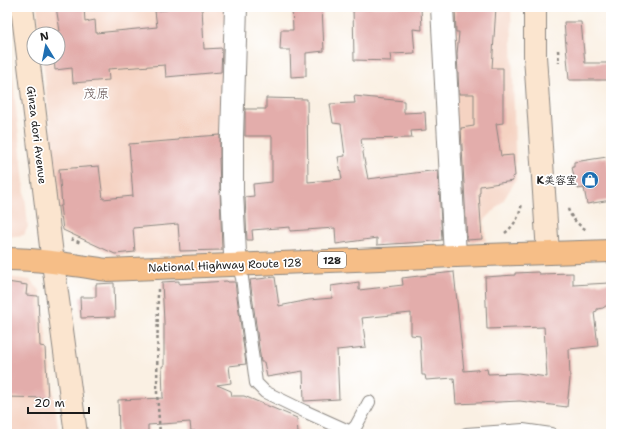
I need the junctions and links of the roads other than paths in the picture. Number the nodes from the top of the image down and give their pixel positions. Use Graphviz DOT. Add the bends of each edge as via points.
graph roads {
  1 [pos="22,7"];
  2 [pos="236,7"];
  3 [pos="442,7"];
  4 [pos="535,7"];
  5 [pos="611,251"];
  6 [pos="548,254"];
  7 [pos="455,256"];
  8 [pos="7,259"];
  9 [pos="53,262"];
  10 [pos="238,264"];
  11 [pos="369,402"];
  12 [pos="351,433"];
  13 [pos="76,434"];
  14 [pos="466,434"];
  15 [pos="551,434"];
  1 -- 9 [label="street, Ginza dori Avenue"];
  2 -- 10 [label="street" via="232,175 235,254"];
  3 -- 7 [label="street"];
  4 -- 6 [label="street" via="535,56"];
  5 -- 6 [label="highway, National Highway Route 128 / 128"];
  6 -- 7 [label="highway, National Highway Route 128 / 128"];
  7 -- 10 [label="highway, National Highway Route 128 / 128"];
  8 -- 9 [label="highway, National Highway Route 128 / 128"];
  9 -- 10 [label="highway, National Highway Route 128 / 128" via="107,270"];
  9 -- 13 [label="street, Ginza dori Avenue"];
  10 -- 12 [label="lane" via="256,382 265,392"];
  11 -- 12 [label="lane"];
  14 -- 15 [label="lane" via="523,430"];
}
